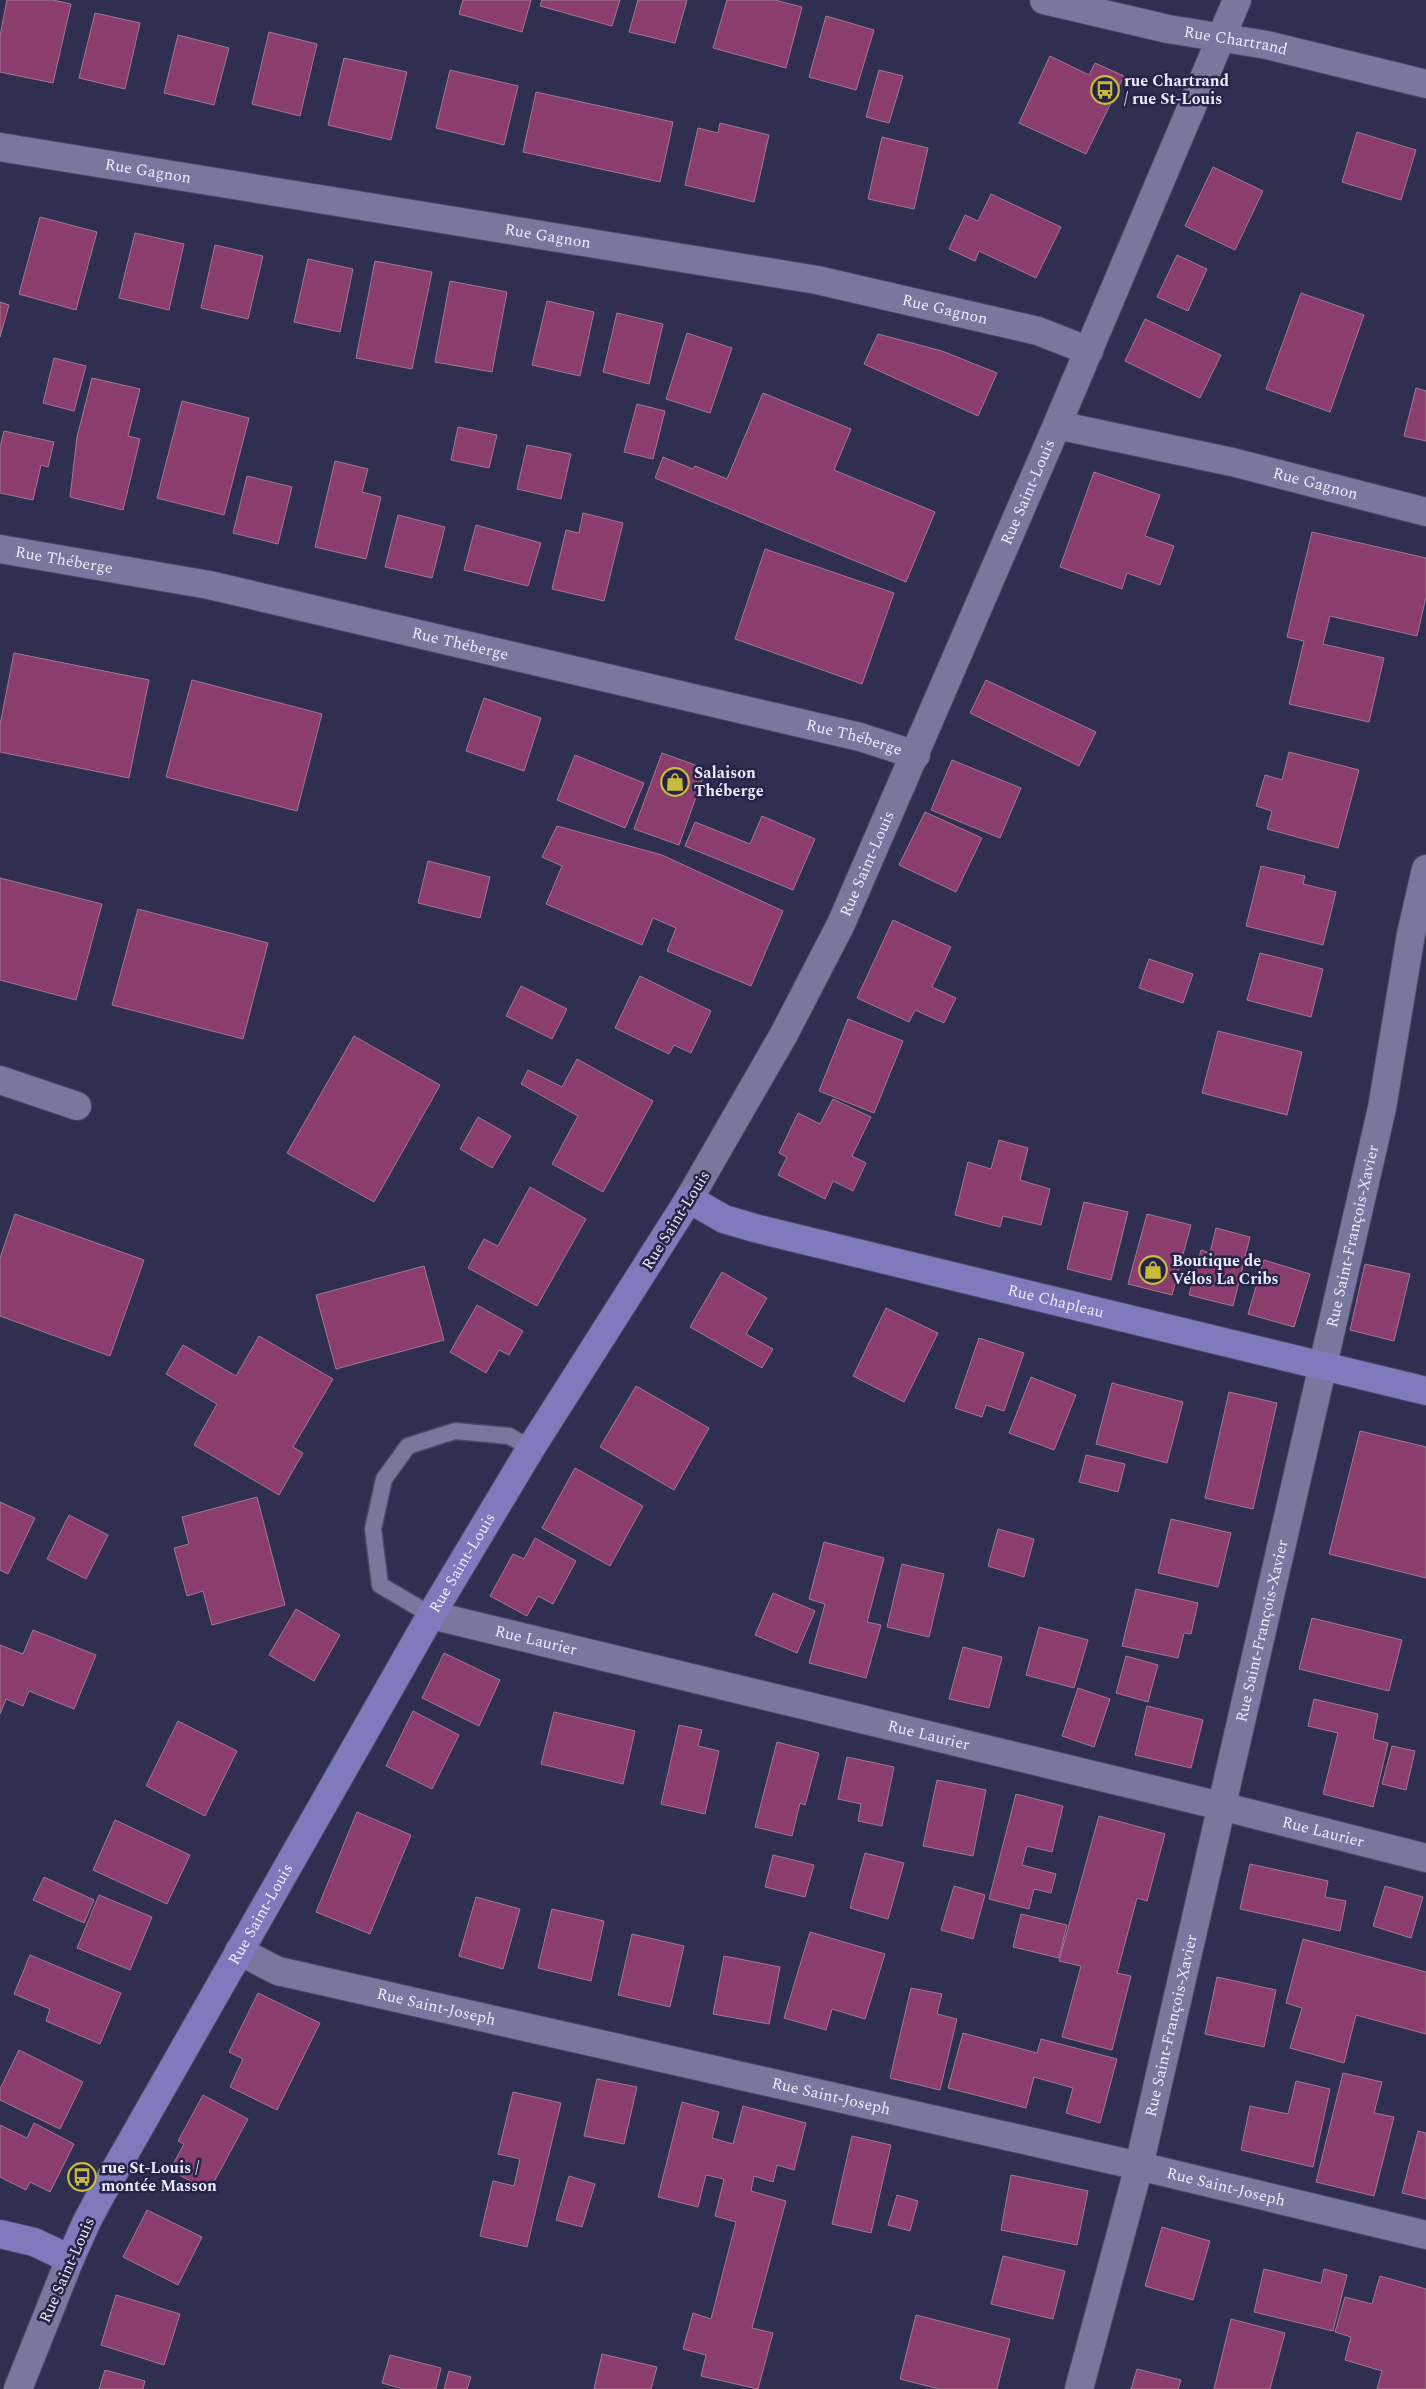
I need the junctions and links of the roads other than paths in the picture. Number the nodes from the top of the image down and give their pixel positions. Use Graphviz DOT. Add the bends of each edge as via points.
graph roads {
  1 [pos="1044,0"];
  2 [pos="1237,0"];
  3 [pos="1220,38"];
  4 [pos="1426,84"];
  5 [pos="0,146"];
  6 [pos="1089,350"];
  7 [pos="1057,425"];
  8 [pos="1426,512"];
  9 [pos="0,549"];
  10 [pos="916,755"];
  11 [pos="1426,869"];
  12 [pos="1418,936"];
  13 [pos="0,1080"];
  14 [pos="77,1106"];
  15 [pos="689,1199"];
  16 [pos="1322,1364"];
  17 [pos="1426,1391"];
  18 [pos="532,1448"];
  19 [pos="431,1615"];
  20 [pos="1221,1806"];
  21 [pos="1426,1858"];
  22 [pos="239,1951"];
  23 [pos="1139,2166"];
  24 [pos="0,2234"];
  25 [pos="1426,2235"];
  26 [pos="70,2259"];
  27 [pos="18,2389"];
  28 [pos="1079,2389"];
  1 -- 3 [label="street, Rue Chartrand"];
  2 -- 3 [label="street, Rue Saint-Louis"];
  3 -- 4 [label="street, Rue Chartrand" via="1266,45"];
  3 -- 6 [label="street, Rue Saint-Louis"];
  5 -- 6 [label="street, Rue Gagnon" via="817,280 1038,331"];
  6 -- 7 [label="street, Rue Saint-Louis"];
  7 -- 8 [label="street, Rue Gagnon" via="1232,462"];
  7 -- 10 [label="street, Rue Saint-Louis"];
  9 -- 10 [label="street, Rue Théberge" via="209,585 860,737"];
  10 -- 15 [label="street, Rue Saint-Louis" via="823,961"];
  11 -- 12 [label="street, Rue Saint-François-Xavier"];
  12 -- 16 [label="street, Rue Saint-François-Xavier" via="1382,1108"];
  13 -- 14 [label="street"];
  15 -- 16 [label="main road, Rue Chapleau" via="724,1219 758,1229"];
  15 -- 18 [label="main road, Rue Saint-Louis"];
  16 -- 17 [label="main road, Rue Chapleau"];
  16 -- 20 [label="street, Rue Saint-François-Xavier"];
  18 -- 19 [label="main road, Rue Saint-Louis"];
  18 -- 19 [label="lane" via="509,1436 456,1431 408,1446 384,1478 373,1529 380,1586"];
  19 -- 20 [label="street, Rue Laurier"];
  19 -- 22 [label="main road, Rue Saint-Louis"];
  20 -- 21 [label="street, Rue Laurier"];
  20 -- 23 [label="street, Rue Saint-François-Xavier"];
  22 -- 23 [label="street, Rue Saint-Joseph" via="278,1971"];
  22 -- 26 [label="main road, Rue Saint-Louis" via="87,2221"];
  23 -- 25 [label="street, Rue Saint-Joseph"];
  23 -- 28 [label="street, Rue Saint-François-Xavier"];
  24 -- 26 [label="main road" via="34,2242"];
  26 -- 27 [label="street, Rue Saint-Louis"];
}
